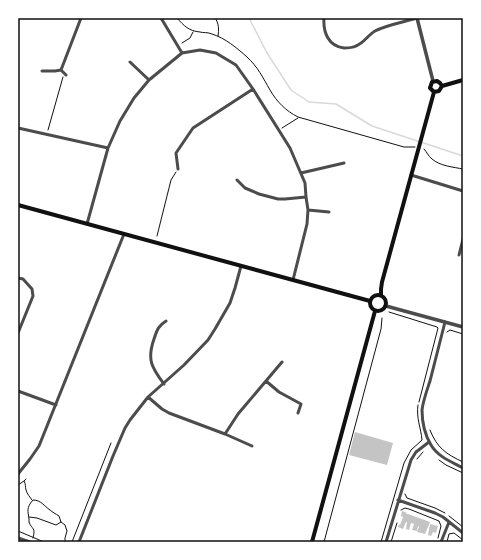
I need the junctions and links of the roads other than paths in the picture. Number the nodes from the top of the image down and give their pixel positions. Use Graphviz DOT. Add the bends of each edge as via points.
graph roads {
  1 [pos="81,18"];
  2 [pos="160,18"];
  3 [pos="324,18"];
  4 [pos="417,18"];
  5 [pos="182,53"];
  6 [pos="130,62"];
  7 [pos="61,70"];
  8 [pos="42,71"];
  9 [pos="65,74"];
  10 [pos="149,80"];
  11 [pos="463,80"];
  12 [pos="433,81"];
  13 [pos="442,86"];
  14 [pos="253,89"];
  15 [pos="434,92"];
  16 [pos="18,128"];
  17 [pos="108,148"];
  18 [pos="344,163"];
  19 [pos="178,169"];
  20 [pos="301,173"];
  21 [pos="412,175"];
  22 [pos="237,180"];
  23 [pos="463,191"];
  24 [pos="306,198"];
  25 [pos="18,205"];
  26 [pos="308,210"];
  27 [pos="329,212"];
  28 [pos="87,224"];
  29 [pos="124,234"];
  30 [pos="463,239"];
  31 [pos="459,255"];
  32 [pos="242,266"];
  33 [pos="18,278"];
  34 [pos="293,280"];
  35 [pos="381,295"];
  36 [pos="370,301"];
  37 [pos="386,306"];
  38 [pos="375,311"];
  39 [pos="166,321"];
  40 [pos="445,322"];
  41 [pos="463,327"];
  42 [pos="18,333"];
  43 [pos="282,362"];
  44 [pos="266,381"];
  45 [pos="164,384"];
  46 [pos="18,391"];
  47 [pos="148,397"];
  48 [pos="56,405"];
  49 [pos="298,413"];
  50 [pos="225,434"];
  51 [pos="429,442"];
  52 [pos="252,446"];
  53 [pos="463,468"];
  54 [pos="18,474"];
  55 [pos="398,500"];
  56 [pos="449,522"];
  57 [pos="463,533"];
  58 [pos="18,538"];
  59 [pos="31,541"];
  60 [pos="79,542"];
  61 [pos="312,542"];
  62 [pos="386,542"];
  63 [pos="442,542"];
  1 -- 7 [label="street"];
  2 -- 5 [label="street"];
  3 -- 4 [label="street" via="328,38 335,45 346,48 356,46 379,29"];
  4 -- 12 [label="street"];
  5 -- 10 [label="street"];
  5 -- 14 [label="street" via="200,50 216,53 236,65"];
  6 -- 10 [label="street"];
  7 -- 8 [label="street"];
  7 -- 9 [label="street"];
  10 -- 17 [label="street" via="120,120"];
  11 -- 13 [label="main road"];
  12 -- 13 [label="main road" via="439,81"];
  12 -- 15 [label="main road" via="430,86"];
  13 -- 15 [label="main road" via="439,91"];
  14 -- 19 [label="street" via="193,128 176,153"];
  14 -- 20 [label="street" via="290,148"];
  15 -- 21 [label="main road"];
  16 -- 17 [label="street"];
  17 -- 28 [label="street"];
  18 -- 20 [label="street"];
  20 -- 24 [label="street"];
  21 -- 23 [label="street"];
  21 -- 35 [label="main road" via="382,282"];
  22 -- 24 [label="street" via="245,188 278,199"];
  24 -- 26 [label="street"];
  25 -- 28 [label="main road"];
  26 -- 27 [label="street"];
  26 -- 34 [label="street"];
  28 -- 29 [label="main road"];
  29 -- 32 [label="main road"];
  29 -- 48 [label="street"];
  30 -- 31 [label="street"];
  32 -- 34 [label="main road"];
  32 -- 45 [label="street" via="230,303 208,340"];
  33 -- 42 [label="street" via="23,279 32,289 33,296"];
  34 -- 36 [label="main road"];
  35 -- 36 [label="main road" via="373,296"];
  35 -- 37 [label="main road" via="386,300"];
  36 -- 38 [label="main road"];
  37 -- 38 [label="main road" via="381,311"];
  37 -- 40 [label="street"];
  38 -- 61 [label="main road"];
  39 -- 45 [label="street" via="157,331 150,358 157,376"];
  40 -- 41 [label="street"];
  40 -- 51 [label="street" via="422,410 424,429"];
  43 -- 44 [label="street"];
  44 -- 49 [label="street" via="279,392 301,404"];
  44 -- 50 [label="street"];
  45 -- 47 [label="street"];
  46 -- 48 [label="street"];
  47 -- 50 [label="street" via="162,410"];
  47 -- 60 [label="street" via="125,428"];
  48 -- 54 [label="street" via="40,446"];
  50 -- 52 [label="street"];
  51 -- 53 [label="street" via="441,456"];
  51 -- 55 [label="street" via="418,450 411,460"];
  55 -- 56 [label="street" via="435,513"];
  55 -- 62 [label="street"];
  56 -- 57 [label="street"];
  56 -- 63 [label="street"];
  58 -- 59 [label="street"];
}
